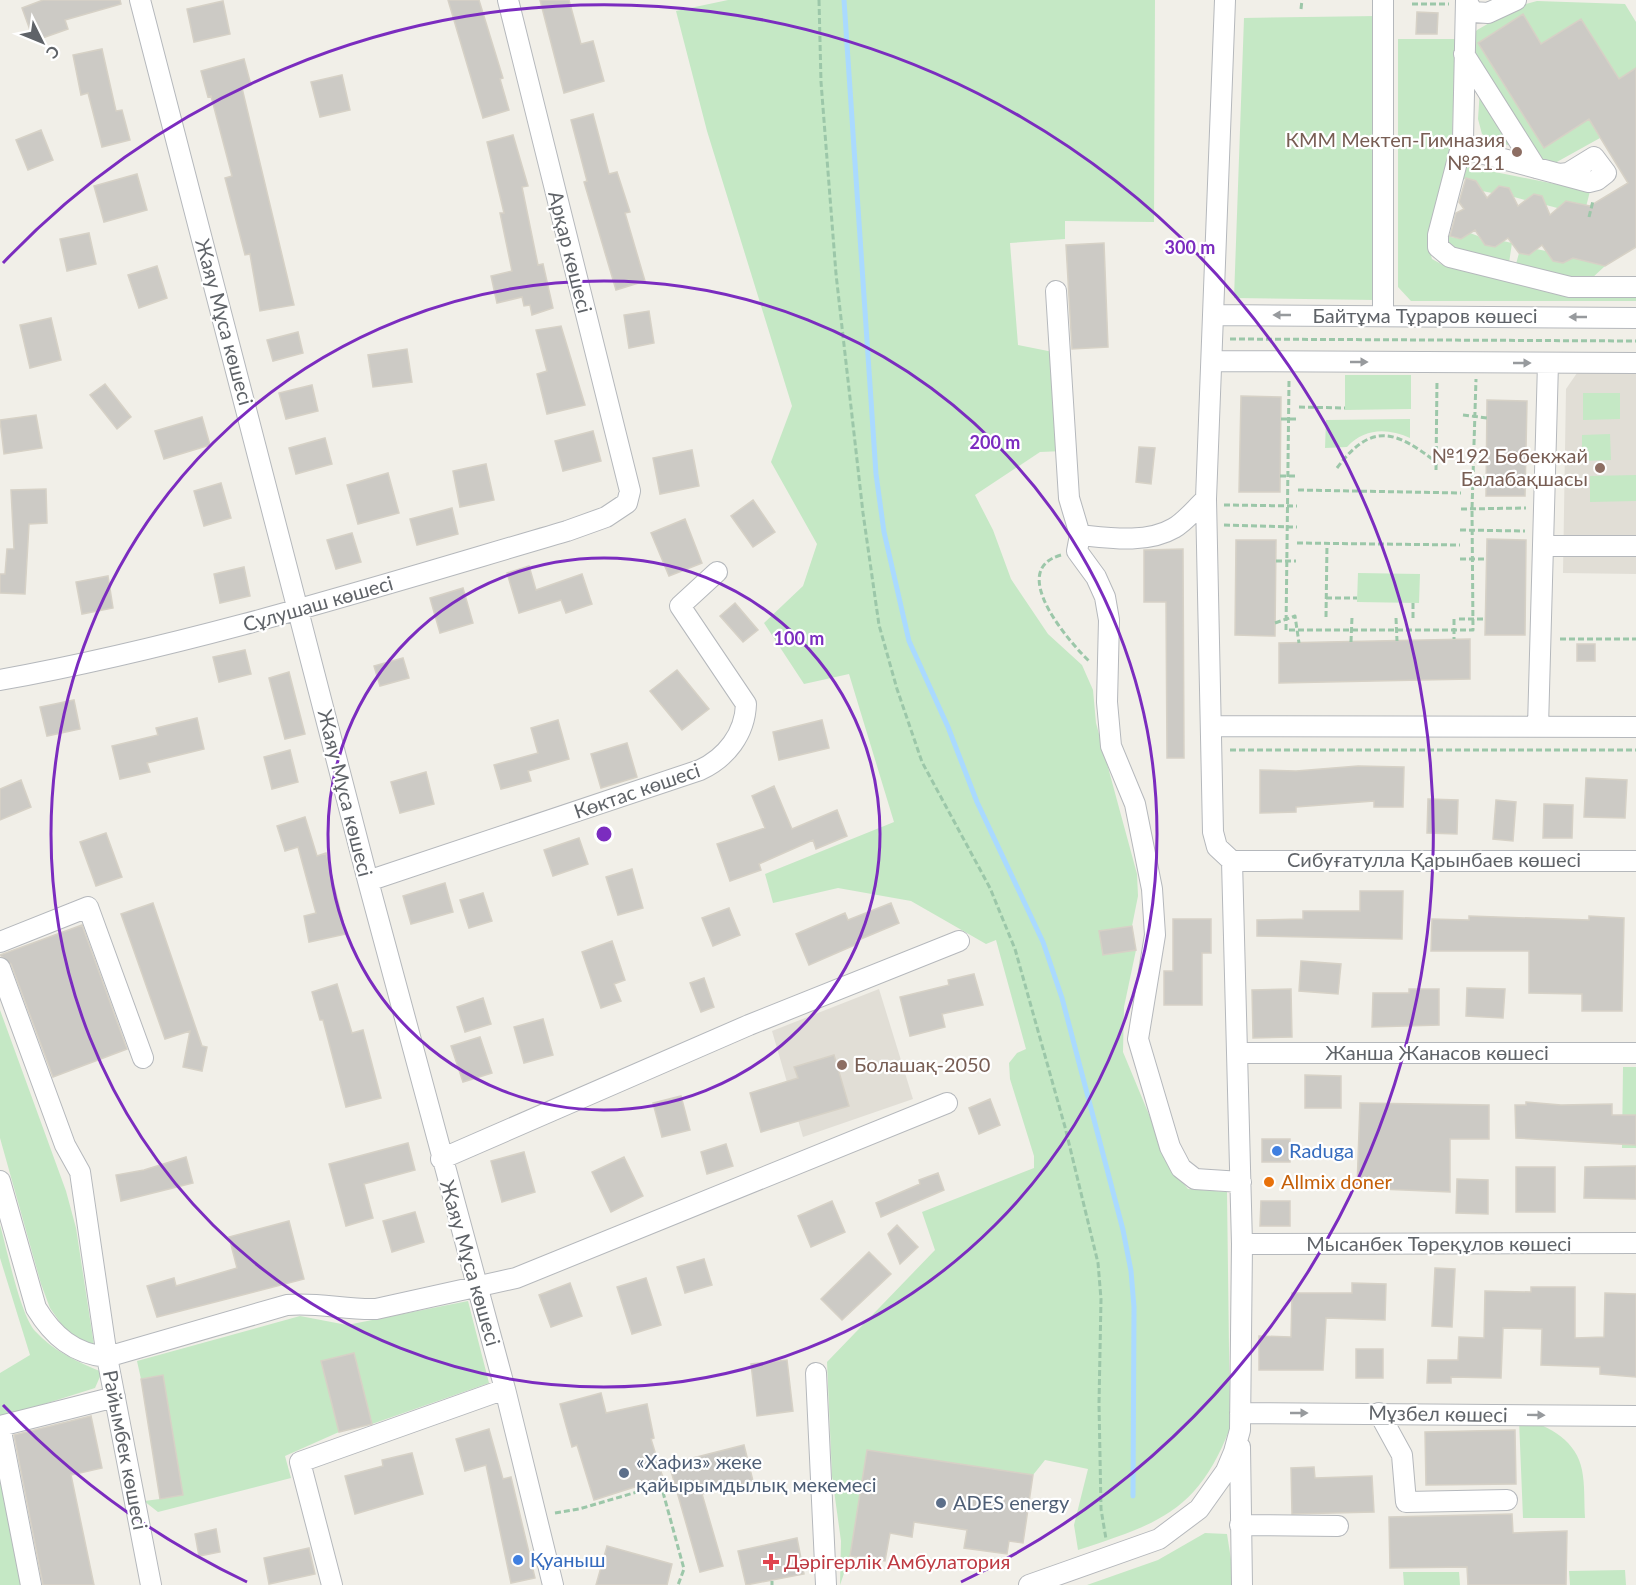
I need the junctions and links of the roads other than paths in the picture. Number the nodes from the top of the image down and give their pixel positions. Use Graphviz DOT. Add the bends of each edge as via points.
graph roads {
  1 [pos="140,0"];
  2 [pos="508,0"];
  3 [pos="1225,0"];
  4 [pos="1383,0"];
  5 [pos="1516,0"];
  6 [pos="1466,2"];
  7 [pos="1494,10"];
  8 [pos="1464,49"];
  9 [pos="1461,148"];
  10 [pos="1536,168"];
  11 [pos="1560,174"];
  12 [pos="1636,287"];
  13 [pos="1056,291"];
  14 [pos="1214,315"];
  15 [pos="1383,316"];
  16 [pos="1636,318"];
  17 [pos="1212,361"];
  18 [pos="1548,363"];
  19 [pos="1636,363"];
  20 [pos="1206,502"];
  21 [pos="627,503"];
  22 [pos="1543,539"];
  23 [pos="1079,543"];
  24 [pos="1636,546"];
  25 [pos="717,572"];
  26 [pos="299,610"];
  27 [pos="0,680"];
  28 [pos="1211,726"];
  29 [pos="1538,727"];
  30 [pos="1636,727"];
  31 [pos="1232,861"];
  32 [pos="1636,861"];
  33 [pos="368,881"];
  34 [pos="959,941"];
  35 [pos="0,942"];
  36 [pos="0,968"];
  37 [pos="1238,1053"];
  38 [pos="1636,1053"];
  39 [pos="143,1058"];
  40 [pos="947,1103"];
  41 [pos="441,1159"];
  42 [pos="0,1181"];
  43 [pos="1241,1182"];
  44 [pos="1242,1244"];
  45 [pos="1636,1244"];
  46 [pos="477,1288"];
  47 [pos="107,1357"];
  48 [pos="816,1373"];
  49 [pos="505,1389"];
  50 [pos="114,1396"];
  51 [pos="1379,1413"];
  52 [pos="1636,1416"];
  53 [pos="1240,1421"];
  54 [pos="1240,1483"];
  55 [pos="1214,1491"];
  56 [pos="1507,1500"];
  57 [pos="1240,1525"];
  58 [pos="1338,1526"];
  59 [pos="31,1585"];
  60 [pos="151,1585"];
  61 [pos="332,1585"];
  62 [pos="552,1585"];
  63 [pos="826,1585"];
  64 [pos="1029,1585"];
  65 [pos="1242,1585"];
  1 -- 26 [label="street, Жаяу Мұса көшесі"];
  2 -- 21 [label="street, Арқар көшесі" via="630,491"];
  3 -- 14 [label="street"];
  4 -- 15 [label="street"];
  5 -- 7 [label="street"];
  6 -- 7 [label="street" via="1477,14"];
  6 -- 8 [label="street"];
  7 -- 8 [label="street" via="1467,30"];
  8 -- 9 [label="street"];
  8 -- 10 [label="street"];
  9 -- 10 [label="street"];
  9 -- 12 [label="street" via="1438,235 1438,248 1443,254 1570,287"];
  10 -- 11 [label="street"];
  13 -- 23 [label="street" via="1069,498"];
  15 -- 14 [label="street, Байтұма Тұраров көшесі, one-way"];
  14 -- 17 [label="street"];
  16 -- 15 [label="street, Байтұма Тұраров көшесі, one-way"];
  17 -- 18 [label="street, one-way"];
  17 -- 20 [label="street"];
  18 -- 19 [label="street"];
  18 -- 22 [label="street"];
  20 -- 23 [label="street" via="1174,528 1154,535"];
  20 -- 28 [label="street"];
  21 -- 26 [label="street, Сұлушаш көшесі" via="606,517 567,531"];
  22 -- 24 [label="street"];
  22 -- 29 [label="street"];
  23 -- 43 [label="street" via="1105,597 1109,620 1107,702 1111,746 1135,804 1152,889 1155,935 1138,1039 1170,1147 1180,1168 1195,1179"];
  25 -- 33 [label="street, Көктас көшесі" via="680,606 746,704 739,732 726,753 700,770"];
  26 -- 27 [label="street, Сұлушаш көшесі" via="184,642"];
  26 -- 33 [label="street, Жаяу Мұса көшесі"];
  28 -- 29 [label="street"];
  28 -- 31 [label="street" via="1213,832 1217,847"];
  29 -- 30 [label="street"];
  31 -- 32 [label="street, Сибуғатулла Қарынбаев көшесі"];
  31 -- 37 [label="street"];
  33 -- 41 [label="street, Жаяу Мұса көшесі"];
  34 -- 41 [label="street" via="749,1025"];
  35 -- 39 [label="street" via="88,907"];
  36 -- 47 [label="street" via="65,1145 80,1172"];
  37 -- 38 [label="street, Жанша Жанасов көшесі"];
  37 -- 43 [label="street"];
  40 -- 46 [label="street" via="516,1278"];
  41 -- 46 [label="street, Жаяу Мұса көшесі"];
  42 -- 47 [label="street, Райымбек көшесі" via="36,1308 46,1326 66,1344 88,1355"];
  43 -- 44 [label="street"];
  44 -- 45 [label="street, Мысанбек Төреқұлов көшесі"];
  44 -- 53 [label="street"];
  46 -- 47 [label="street" via="376,1309 287,1305"];
  46 -- 49 [label="street, Жаяу Мұса көшесі"];
  47 -- 50 [label="street, Райымбек көшесі"];
  48 -- 63 [label="street"];
  49 -- 61 [label="street" via="300,1462"];
  49 -- 62 [label="street, Жаяу Мұса көшесі"];
  50 -- 59 [label="street" via="0,1426"];
  50 -- 60 [label="street, Райымбек көшесі"];
  51 -- 52 [label="street, Мұзбел көшесі, one-way"];
  53 -- 51 [label="street, Мұзбел көшесі, one-way"];
  51 -- 56 [label="street" via="1402,1455 1406,1503"];
  53 -- 54 [label="street"];
  53 -- 55 [label="street" via="1234,1452"];
  54 -- 55 [label="street" via="1225,1481"];
  54 -- 57 [label="street"];
  55 -- 64 [label="street" via="1199,1509 1159,1539"];
  57 -- 58 [label="street"];
  57 -- 65 [label="street"];
}
